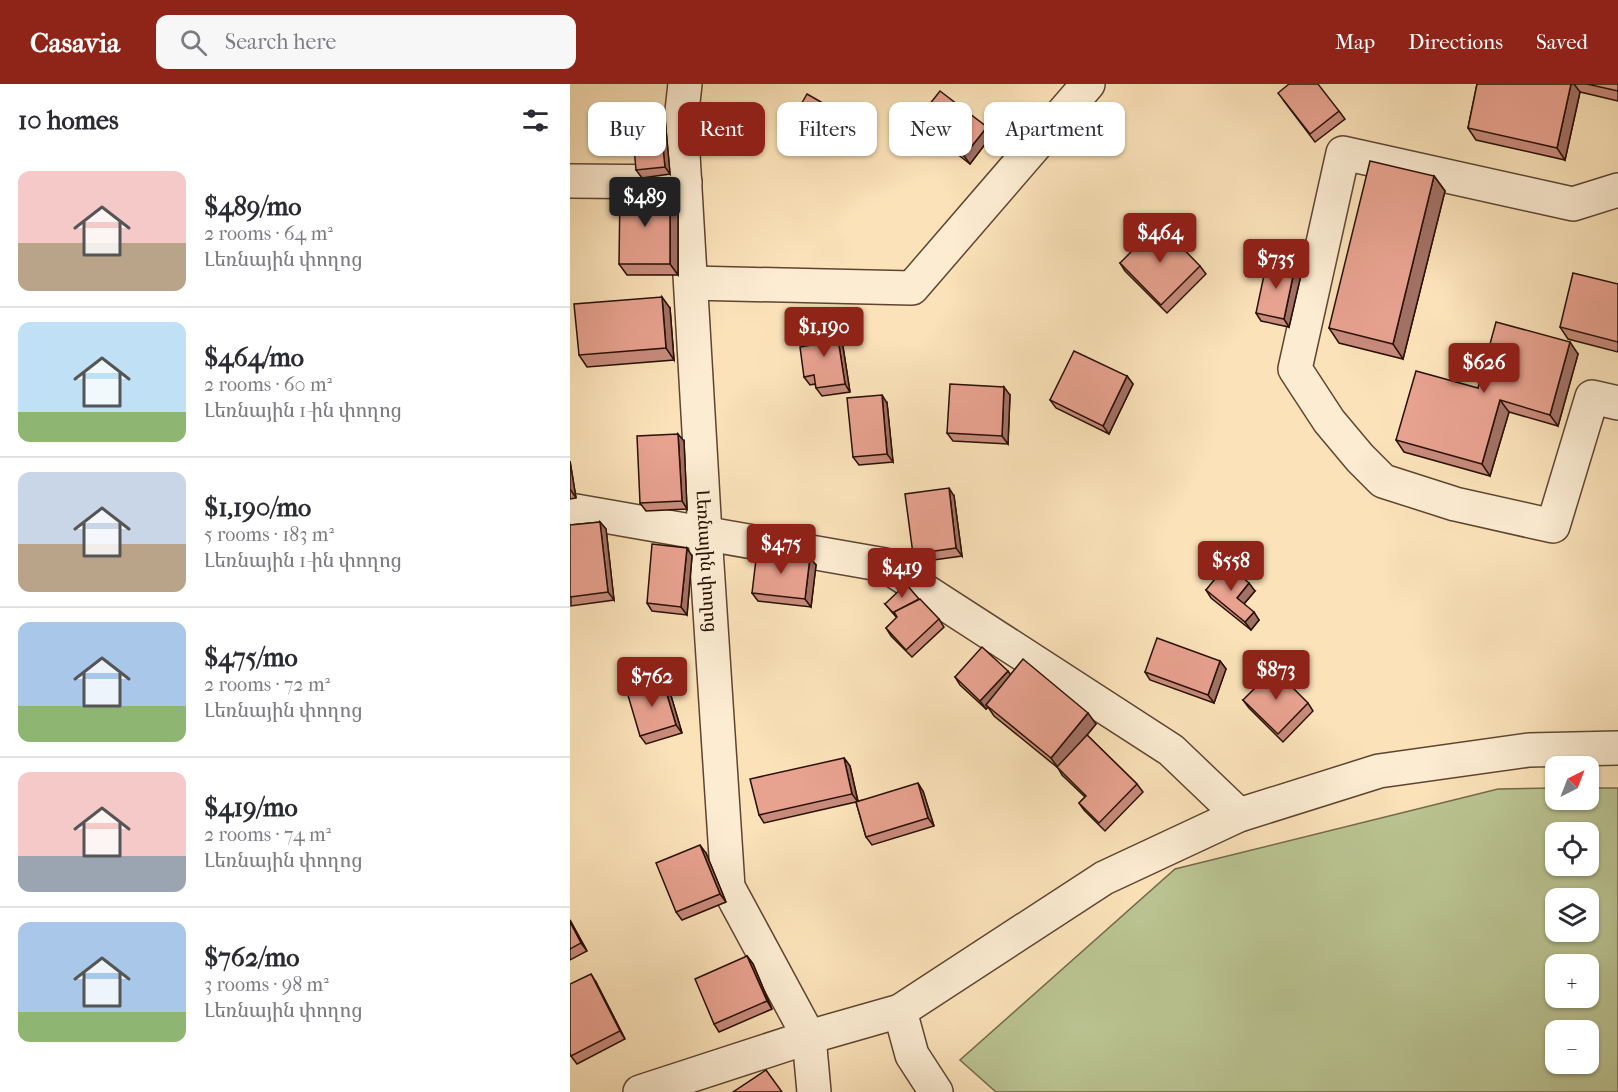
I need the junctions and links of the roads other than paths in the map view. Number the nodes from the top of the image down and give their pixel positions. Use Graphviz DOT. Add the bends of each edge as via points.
graph roads {
  1 [pos="685,84"];
  2 [pos="1088,84"];
  3 [pos="570,181"];
  4 [pos="685,182"];
  5 [pos="1618,190"];
  6 [pos="691,284"];
  7 [pos="1618,403"];
  8 [pos="570,510"];
  9 [pos="705,534"];
  10 [pos="1618,748"];
  11 [pos="1239,815"];
  12 [pos="900,1011"];
  13 [pos="809,1037"];
  14 [pos="640,1092"];
  15 [pos="814,1092"];
  16 [pos="936,1092"];
  1 -- 4 [label="street, Լեռնային փողոց" via="681,120"];
  2 -- 6 [label="street" via="912,288"];
  3 -- 4 [label="street"];
  4 -- 6 [label="street, Լեռնային փողոց"];
  5 -- 7 [label="street" via="1574,204 1342,153 1295,369 1329,421 1383,481 1455,504 1553,526 1592,397"];
  6 -- 9 [label="street, Լեռնային փողոց"];
  8 -- 9 [label="street"];
  9 -- 11 [label="street" via="885,565 1171,750"];
  9 -- 13 [label="street, Լեռնային փողոց" via="728,887"];
  10 -- 11 [label="street" via="1529,750 1379,771"];
  11 -- 12 [label="street" via="1104,878"];
  12 -- 13 [label="street"];
  12 -- 16 [label="street" via="912,1055"];
  13 -- 14 [label="street"];
  13 -- 15 [label="street, Լեռնային փողոց"];
}
